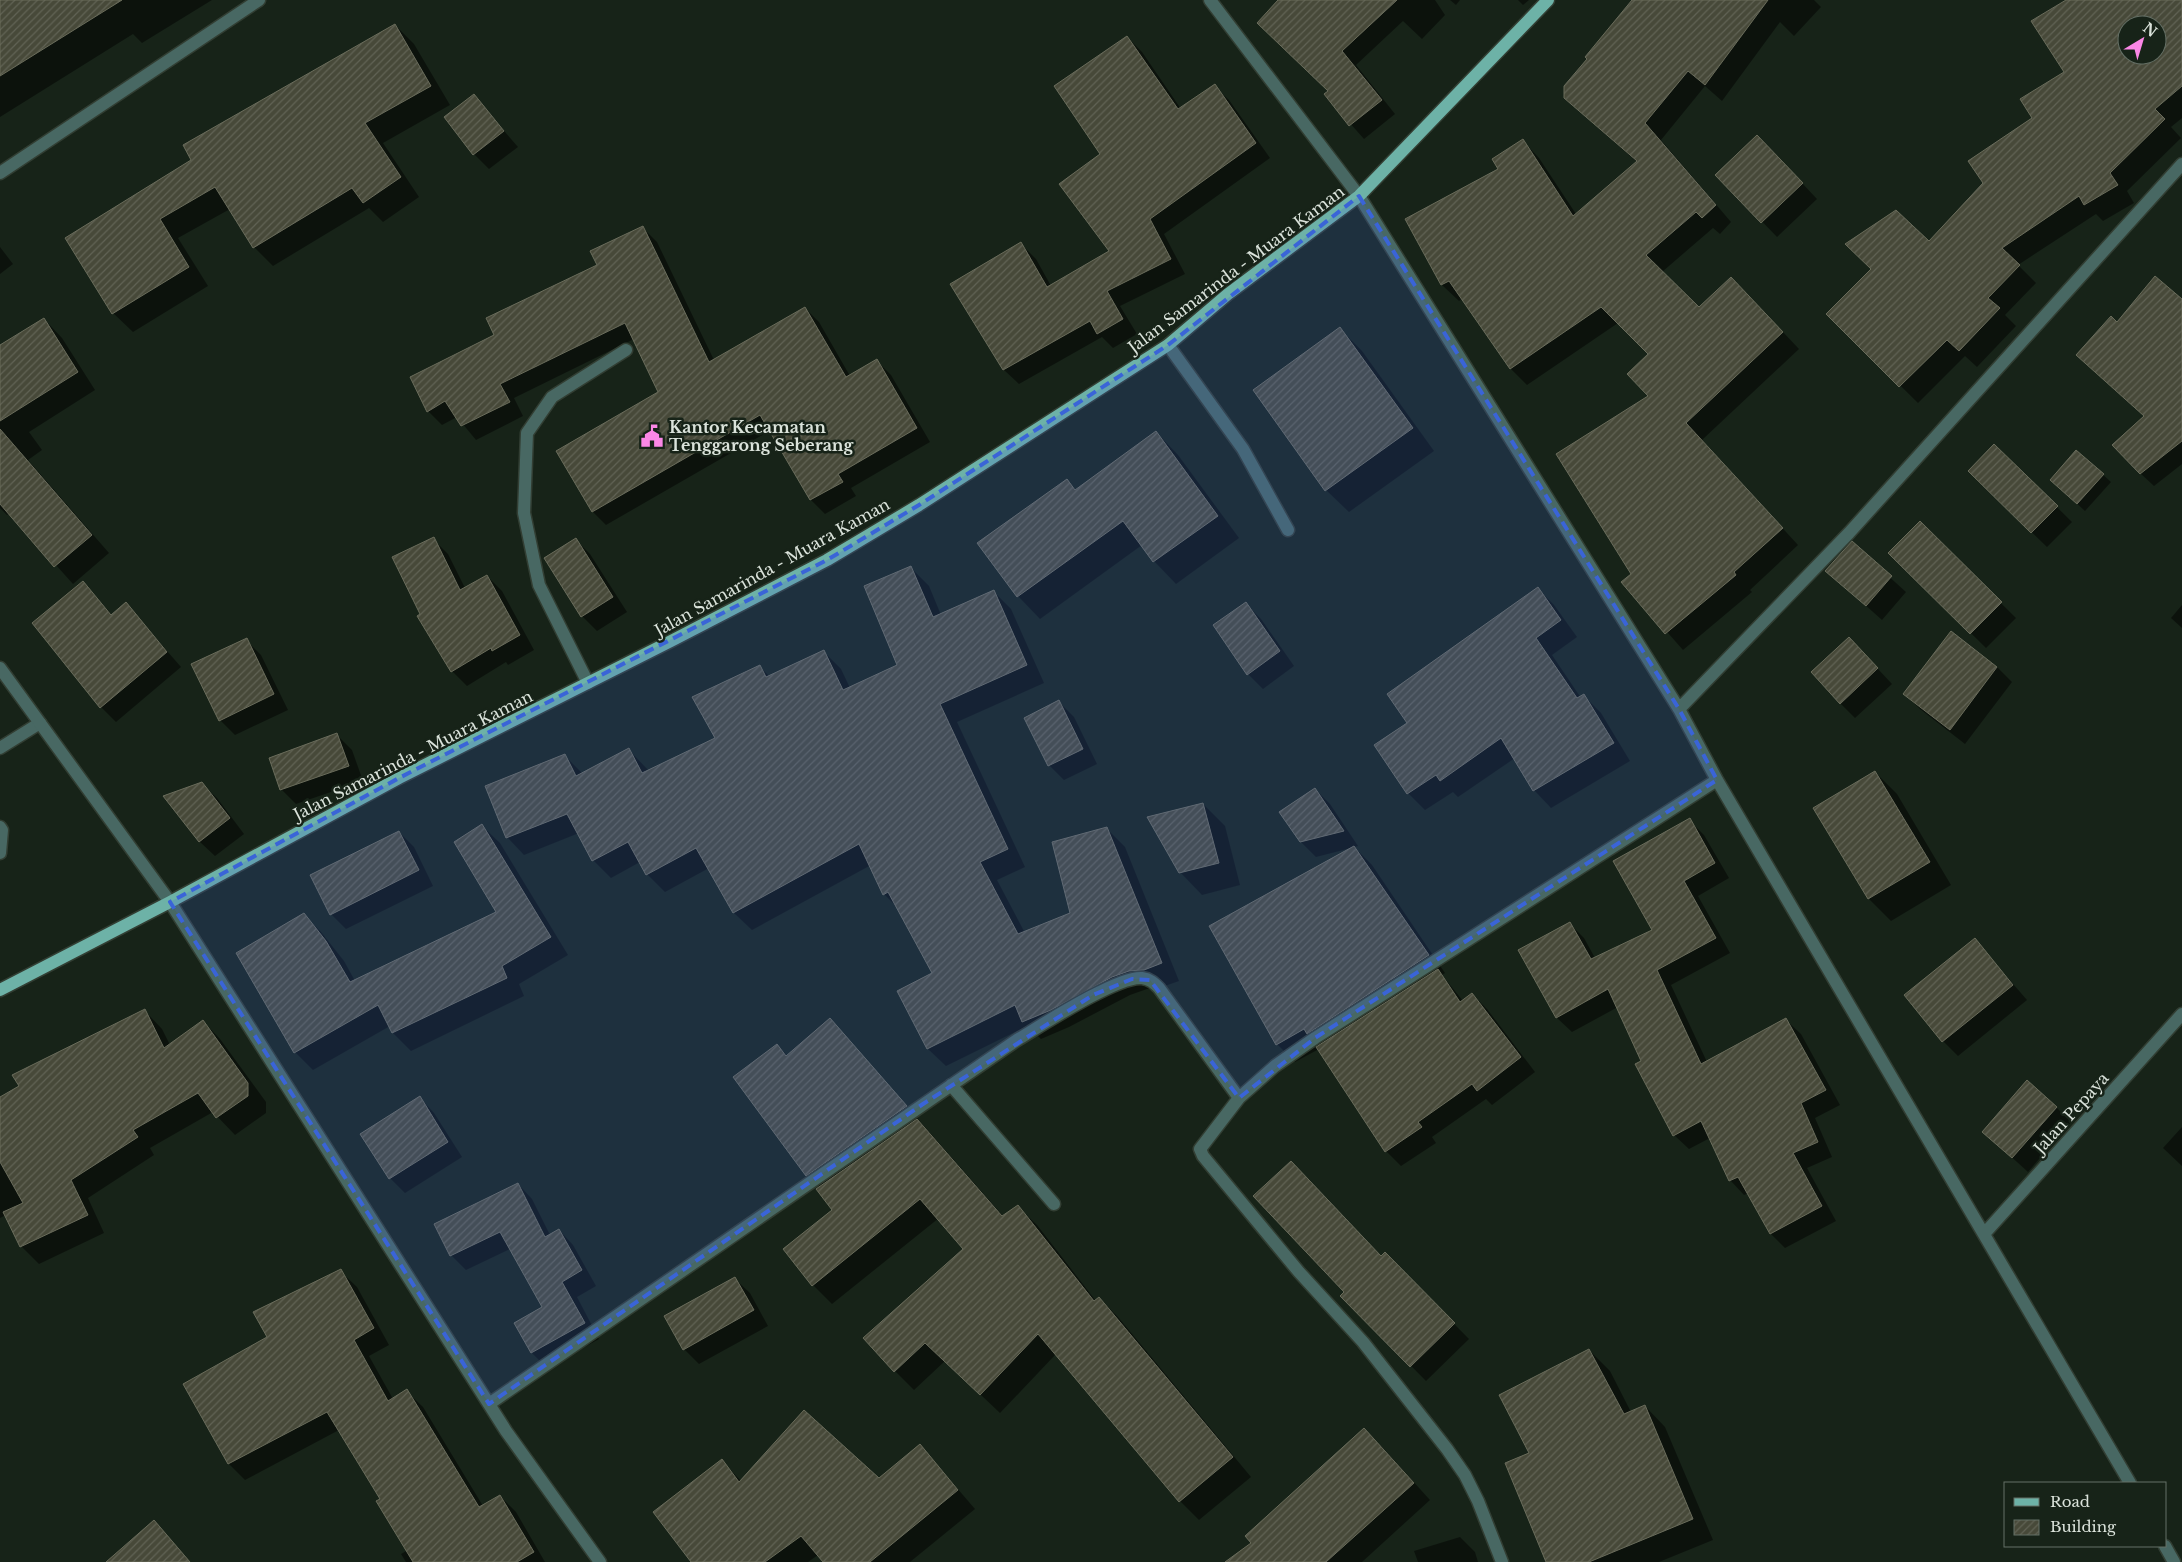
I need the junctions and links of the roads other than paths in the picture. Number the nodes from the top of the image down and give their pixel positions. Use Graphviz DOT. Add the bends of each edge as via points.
graph roads {
  1 [pos="259,0"];
  2 [pos="1210,0"];
  3 [pos="1548,0"];
  4 [pos="2182,164"];
  5 [pos="0,173"];
  6 [pos="1358,196"];
  7 [pos="1168,345"];
  8 [pos="626,350"];
  9 [pos="1288,530"];
  10 [pos="0,668"];
  11 [pos="588,683"];
  12 [pos="1679,709"];
  13 [pos="40,723"];
  14 [pos="0,748"];
  15 [pos="1717,780"];
  16 [pos="0,827"];
  17 [pos="0,853"];
  18 [pos="170,902"];
  19 [pos="0,990"];
  20 [pos="2182,1014"];
  21 [pos="951,1086"];
  22 [pos="1239,1098"];
  23 [pos="1054,1204"];
  24 [pos="1984,1234"];
  25 [pos="489,1404"];
  26 [pos="2129,1482"];
  27 [pos="2166,1547"];
  28 [pos="600,1562"];
  29 [pos="1502,1562"];
  30 [pos="2174,1562"];
  1 -- 5 [label="street"];
  2 -- 6 [label="street"];
  3 -- 6 [label="main road, Jalan Samarinda - Muara Kaman"];
  4 -- 12 [label="street" via="1849,532"];
  6 -- 7 [label="main road, Jalan Samarinda - Muara Kaman" via="1228,294"];
  6 -- 12 [label="street"];
  7 -- 9 [label="street" via="1243,449"];
  7 -- 11 [label="main road, Jalan Samarinda - Muara Kaman" via="827,560"];
  8 -- 11 [label="street" via="552,397 527,433 524,513 539,585"];
  10 -- 13 [label="street"];
  11 -- 18 [label="main road, Jalan Samarinda - Muara Kaman" via="399,778"];
  12 -- 15 [label="street"];
  13 -- 14 [label="street"];
  13 -- 18 [label="street"];
  15 -- 22 [label="street" via="1315,1038 1275,1066"];
  15 -- 24 [label="street"];
  16 -- 17 [label="street"];
  18 -- 19 [label="main road, Jalan Samarinda - Muara Kaman"];
  18 -- 25 [label="street"];
  20 -- 24 [label="street, Jalan Pepaya"];
  21 -- 22 [label="street" via="1017,1040 1093,995 1142,978 1159,988"];
  21 -- 23 [label="street"];
  21 -- 25 [label="street"];
  22 -- 29 [label="street" via="1203,1143 1200,1149 1203,1156 1299,1272 1363,1342 1447,1449 1478,1501"];
  24 -- 26 [label="street"];
  25 -- 28 [label="street"];
  27 -- 30 [label="street"];
}
